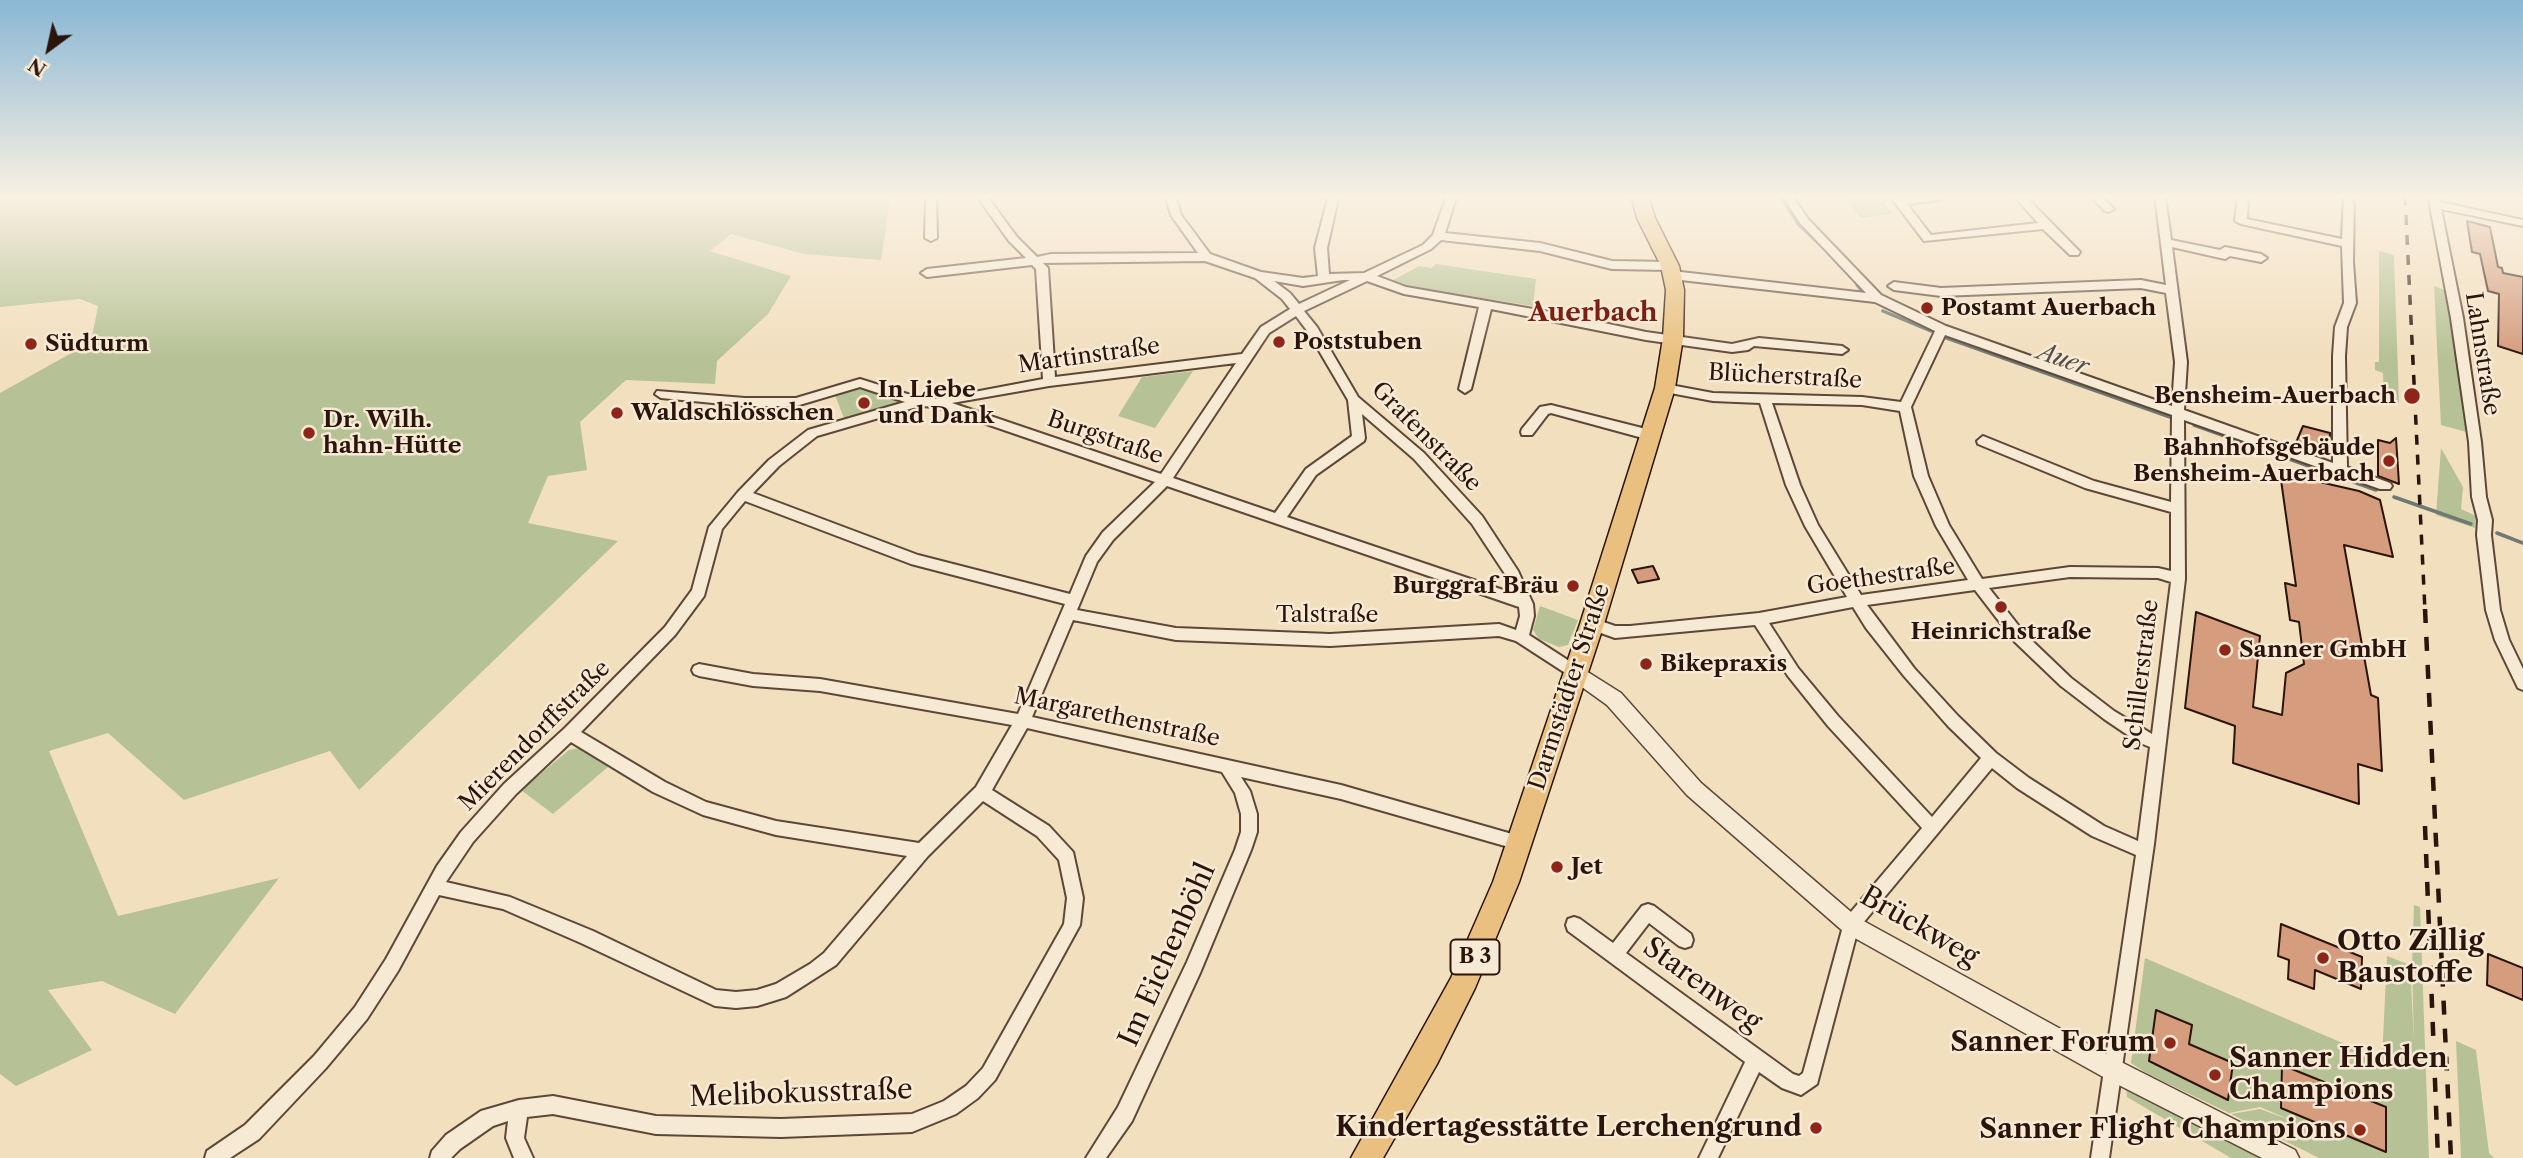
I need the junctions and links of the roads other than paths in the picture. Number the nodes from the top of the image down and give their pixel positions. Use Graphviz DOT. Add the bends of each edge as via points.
graph roads {
  1 [pos="1024,249"];
  2 [pos="1200,249"];
  3 [pos="1321,249"];
  4 [pos="1423,249"];
  5 [pos="1548,249"];
  6 [pos="1661,249"];
  7 [pos="1831,249"];
  8 [pos="2071,249"];
  9 [pos="2166,249"];
  10 [pos="2195,249"];
  11 [pos="2348,249"];
  12 [pos="2443,249"];
  13 [pos="2074,252"];
  14 [pos="1206,257"];
  15 [pos="2261,258"];
  16 [pos="1038,261"];
  17 [pos="1671,271"];
  18 [pos="926,272"];
  19 [pos="1259,275"];
  20 [pos="1369,277"];
  21 [pos="1324,278"];
  22 [pos="1894,286"];
  23 [pos="2171,290"];
  24 [pos="1877,298"];
  25 [pos="1486,303"];
  26 [pos="1297,310"];
  27 [pos="1942,329"];
  28 [pos="1673,339"];
  29 [pos="1842,350"];
  30 [pos="1247,358"];
  31 [pos="1049,382"];
  32 [pos="1665,388"];
  33 [pos="1465,389"];
  34 [pos="661,394"];
  35 [pos="1354,400"];
  36 [pos="1765,400"];
  37 [pos="920,402"];
  38 [pos="938,403"];
  39 [pos="1905,407"];
  40 [pos="2178,412"];
  41 [pos="1527,432"];
  42 [pos="1650,435"];
  43 [pos="1983,441"];
  44 [pos="2340,470"];
  45 [pos="1164,481"];
  46 [pos="2385,486"];
  47 [pos="743,495"];
  48 [pos="2177,509"];
  49 [pos="1278,520"];
  50 [pos="2178,579"];
  51 [pos="1979,586"];
  52 [pos="1857,601"];
  53 [pos="1526,604"];
  54 [pos="1071,607"];
  55 [pos="1759,619"];
  56 [pos="1592,624"];
  57 [pos="1521,637"];
  58 [pos="699,670"];
  59 [pos="1575,672"];
  60 [pos="2523,684"];
  61 [pos="1023,721"];
  62 [pos="570,733"];
  63 [pos="2158,743"];
  64 [pos="1991,758"];
  65 [pos="1232,766"];
  66 [pos="982,792"];
  67 [pos="1932,828"];
  68 [pos="1519,843"];
  69 [pos="2145,850"];
  70 [pos="922,851"];
  71 [pos="435,887"];
  72 [pos="1574,925"];
  73 [pos="1851,925"];
  74 [pos="1685,940"];
  75 [pos="1614,955"];
  76 [pos="1756,1059"];
  77 [pos="2113,1070"];
  78 [pos="519,1109"];
  79 [pos="214,1158"];
  80 [pos="439,1158"];
  81 [pos="524,1158"];
  82 [pos="1095,1158"];
  83 [pos="1366,1158"];
  84 [pos="1708,1158"];
  85 [pos="2100,1158"];
  86 [pos="2287,1158"];
  1 -- 16 [label="street"];
  2 -- 14 [label="street"];
  3 -- 21 [label="street"];
  4 -- 20 [label="street"];
  5 -- 17 [label="street" via="1612,265"];
  6 -- 17 [label="main road, Darmstädter Straße / B 3"];
  7 -- 24 [label="street"];
  8 -- 13 [label="street"];
  9 -- 23 [label="street, Schillerstraße"];
  10 -- 15 [label="street"];
  11 -- 44 [label="street" via="2350,303 2341,327 2339,356"];
  12 -- 60 [label="street, Lahnstraße" via="2475,442 2496,623"];
  14 -- 16 [label="street"];
  14 -- 19 [label="street"];
  16 -- 18 [label="street"];
  16 -- 31 [label="street" via="1044,274"];
  17 -- 24 [label="street"];
  17 -- 28 [label="main road, Darmstädter Straße / B 3"];
  19 -- 21 [label="street" via="1303,282"];
  19 -- 26 [label="street, Grafenstraße"];
  20 -- 21 [label="street"];
  20 -- 25 [label="street" via="1404,290"];
  20 -- 26 [label="street"];
  22 -- 23 [label="street" via="1941,292 2141,284"];
  23 -- 40 [label="street, Schillerstraße" via="2181,362"];
  24 -- 27 [label="street"];
  25 -- 28 [label="street"];
  25 -- 33 [label="street"];
  26 -- 30 [label="street" via="1265,330"];
  26 -- 35 [label="street, Grafenstraße"];
  27 -- 39 [label="street"];
  27 -- 40 [label="street"];
  28 -- 29 [label="street" via="1732,348 1759,342"];
  28 -- 32 [label="main road, Darmstädter Straße / B 3"];
  30 -- 31 [label="street, Martinstraße"];
  30 -- 45 [label="street"];
  31 -- 38 [label="street, Martinstraße"];
  32 -- 36 [label="street, Blücherstraße"];
  32 -- 42 [label="main road, Darmstädter Straße / B 3"];
  34 -- 37 [label="street, Burgstraße" via="787,402 860,383"];
  35 -- 49 [label="street" via="1359,438 1311,472"];
  35 -- 53 [label="street, Grafenstraße" via="1419,456 1477,520"];
  36 -- 39 [label="street, Blücherstraße" via="1862,401"];
  36 -- 52 [label="street" via="1793,485"];
  37 -- 38 [label="street, Burgstraße"];
  37 -- 47 [label="street, Mierendorffstraße" via="813,433"];
  38 -- 45 [label="street, Burgstraße"];
  39 -- 51 [label="street" via="1929,496"];
  40 -- 44 [label="street"];
  40 -- 48 [label="street, Schillerstraße"];
  41 -- 42 [label="street" via="1544,410 1551,409"];
  42 -- 56 [label="main road, Darmstädter Straße / B 3"];
  43 -- 48 [label="street" via="2091,485"];
  44 -- 46 [label="street"];
  45 -- 49 [label="street, Burgstraße"];
  45 -- 54 [label="street" via="1108,536 1091,560"];
  47 -- 54 [label="street, Talstraße" via="916,560"];
  47 -- 62 [label="street, Mierendorffstraße" via="716,527 699,592 670,631"];
  48 -- 50 [label="street, Schillerstraße"];
  49 -- 53 [label="street, Burgstraße"];
  50 -- 51 [label="street, Goethestraße" via="2158,573 2070,572"];
  50 -- 63 [label="street, Schillerstraße"];
  51 -- 52 [label="street, Goethestraße"];
  51 -- 63 [label="street" via="2020,638 2066,682"];
  52 -- 55 [label="street, Goethestraße"];
  52 -- 64 [label="street" via="1909,672"];
  53 -- 57 [label="street"];
  54 -- 57 [label="street, Talstraße" via="1176,634 1331,640 1486,629"];
  54 -- 61 [label="street"];
  55 -- 56 [label="street, Goethestraße" via="1630,632"];
  55 -- 67 [label="street" via="1793,672 1833,721"];
  56 -- 59 [label="main road, Darmstädter Straße / B 3"];
  57 -- 59 [label="street, Talstraße"];
  58 -- 61 [label="street, Margarethenstraße" via="820,685"];
  59 -- 68 [label="main road, Darmstädter Straße / B 3"];
  59 -- 73 [label="street, Brückweg" via="1614,699 1694,789"];
  61 -- 65 [label="street, Margarethenstraße"];
  61 -- 66 [label="street"];
  62 -- 70 [label="street" via="703,808 776,828"];
  62 -- 71 [label="street, Mierendorffstraße" via="476,827"];
  63 -- 69 [label="street, Schillerstraße"];
  64 -- 67 [label="street"];
  64 -- 69 [label="street" via="2098,831"];
  65 -- 68 [label="street, Margarethenstraße"];
  65 -- 82 [label="street, Im Eichenböhl" via="1230,772 1249,814 1243,850 1125,1114"];
  66 -- 70 [label="street"];
  66 -- 78 [label="street, Melibokusstraße" via="1043,831 1059,849 1066,858 1075,898 1072,925 989,1074 950,1108 912,1124 781,1128 656,1125 553,1105"];
  67 -- 73 [label="street"];
  68 -- 83 [label="main road, Darmstädter Straße / B 3" via="1461,988"];
  69 -- 77 [label="street, Schillerstraße"];
  70 -- 71 [label="street" via="816,971 780,991 736,1000 702,994 504,902"];
  71 -- 79 [label="street, Mierendorffstraße" via="361,1013 253,1132"];
  72 -- 75 [label="street, Starenweg"];
  73 -- 76 [label="street, Starenweg" via="1811,1078 1801,1086 1794,1085"];
  73 -- 77 [label="street, Brückweg"];
  74 -- 75 [label="street, Starenweg" via="1648,912"];
  75 -- 76 [label="street, Starenweg"];
  76 -- 84 [label="street, Starenweg"];
  77 -- 85 [label="street, Schillerstraße"];
  77 -- 86 [label="street, Brückweg"];
  78 -- 80 [label="street, Melibokusstraße" via="488,1118 453,1142"];
  78 -- 81 [label="street" via="515,1138"];
}
